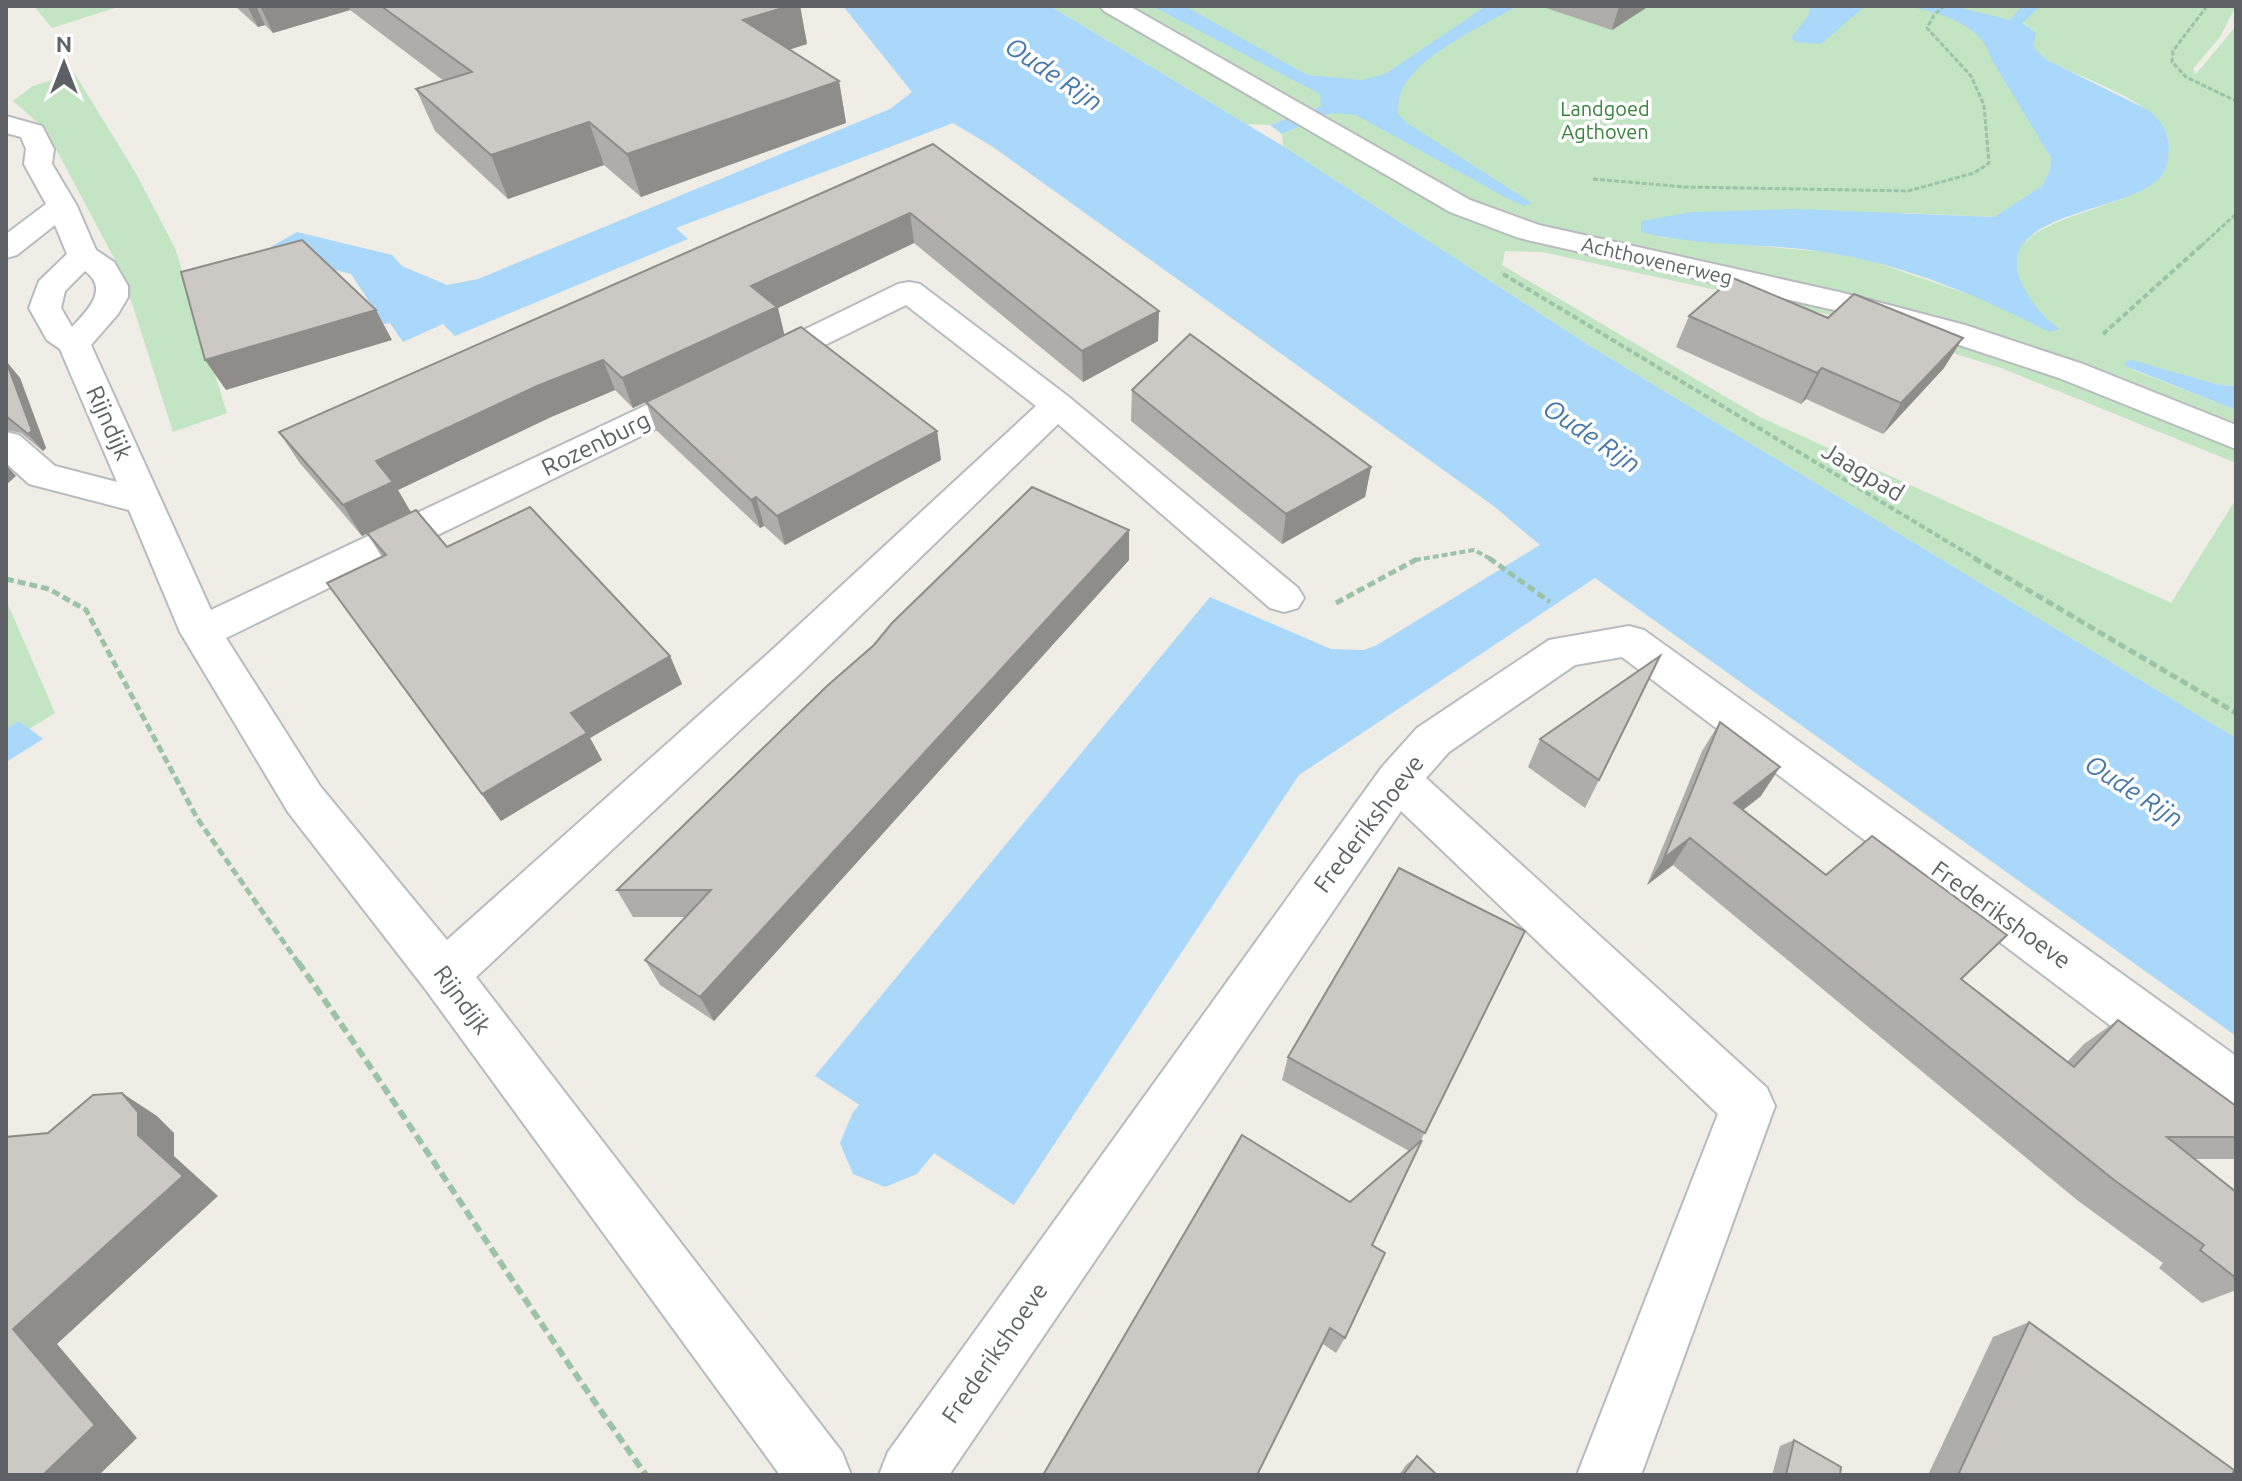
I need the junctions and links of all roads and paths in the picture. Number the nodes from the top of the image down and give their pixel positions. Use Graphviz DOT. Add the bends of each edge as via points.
graph roads {
  1 [pos="1112,6"];
  2 [pos="1944,6"];
  3 [pos="2207,6"];
  4 [pos="2236,101"];
  5 [pos="2236,115"];
  6 [pos="6,124"];
  7 [pos="6,162"];
  8 [pos="38,164"];
  9 [pos="1593,179"];
  10 [pos="62,206"];
  11 [pos="2236,214"];
  12 [pos="6,249"];
  13 [pos="83,255"];
  14 [pos="1501,273"];
  15 [pos="2097,339"];
  16 [pos="74,344"];
  17 [pos="1057,405"];
  18 [pos="2236,438"];
  19 [pos="6,443"];
  20 [pos="144,502"];
  21 [pos="6,579"];
  22 [pos="1284,598"];
  23 [pos="1561,610"];
  24 [pos="201,632"];
  25 [pos="2236,713"];
  26 [pos="1398,780"];
  27 [pos="444,974"];
  28 [pos="2236,1088"];
  29 [pos="646,1475"];
  30 [pos="819,1475"];
  31 [pos="911,1475"];
  32 [pos="1609,1475"];
  1 -- 18 [label="street, Achthovenerweg" via="1460,206 1522,230 1953,332 2071,371"];
  2 -- 9 [label="path" via="1927,28 1971,76 1984,105 1989,163 1974,173 1908,191 1685,187"];
  3 -- 4 [label="path" via="2173,51 2172,62 2186,77"];
  4 -- 5 [label="path"];
  6 -- 8 [label="street" via="32,132 40,149"];
  7 -- 8 [label="street"];
  8 -- 10 [label="street"];
  10 -- 12 [label="street"];
  10 -- 13 [label="street"];
  11 -- 15 [label="path"];
  13 -- 16 [label="street, Rijndijk" via="50,288 45,308 59,333"];
  13 -- 16 [label="street" via="103,269 112,297"];
  14 -- 25 [label="path, Jaagpad"];
  16 -- 20 [label="street, Rijndijk"];
  17 -- 22 [label="street, Rozenburg"];
  17 -- 24 [label="street, Rozenburg" via="909,291"];
  17 -- 27 [label="street"];
  19 -- 20 [label="street, Rijndijk" via="42,475"];
  20 -- 24 [label="street, Rijndijk"];
  21 -- 29 [label="path" via="49,589 86,610 197,818 381,1080"];
  22 -- 23 [label="path" via="1316,613 1419,558 1474,550"];
  24 -- 27 [label="street, Rijndijk" via="304,799"];
  26 -- 28 [label="street, Frederikshoeve" via="1433,740 1564,651 1629,641"];
  26 -- 31 [label="street, Frederikshoeve"];
  26 -- 32 [label="street" via="1748,1106"];
  27 -- 30 [label="street, Rijndijk"];
}
